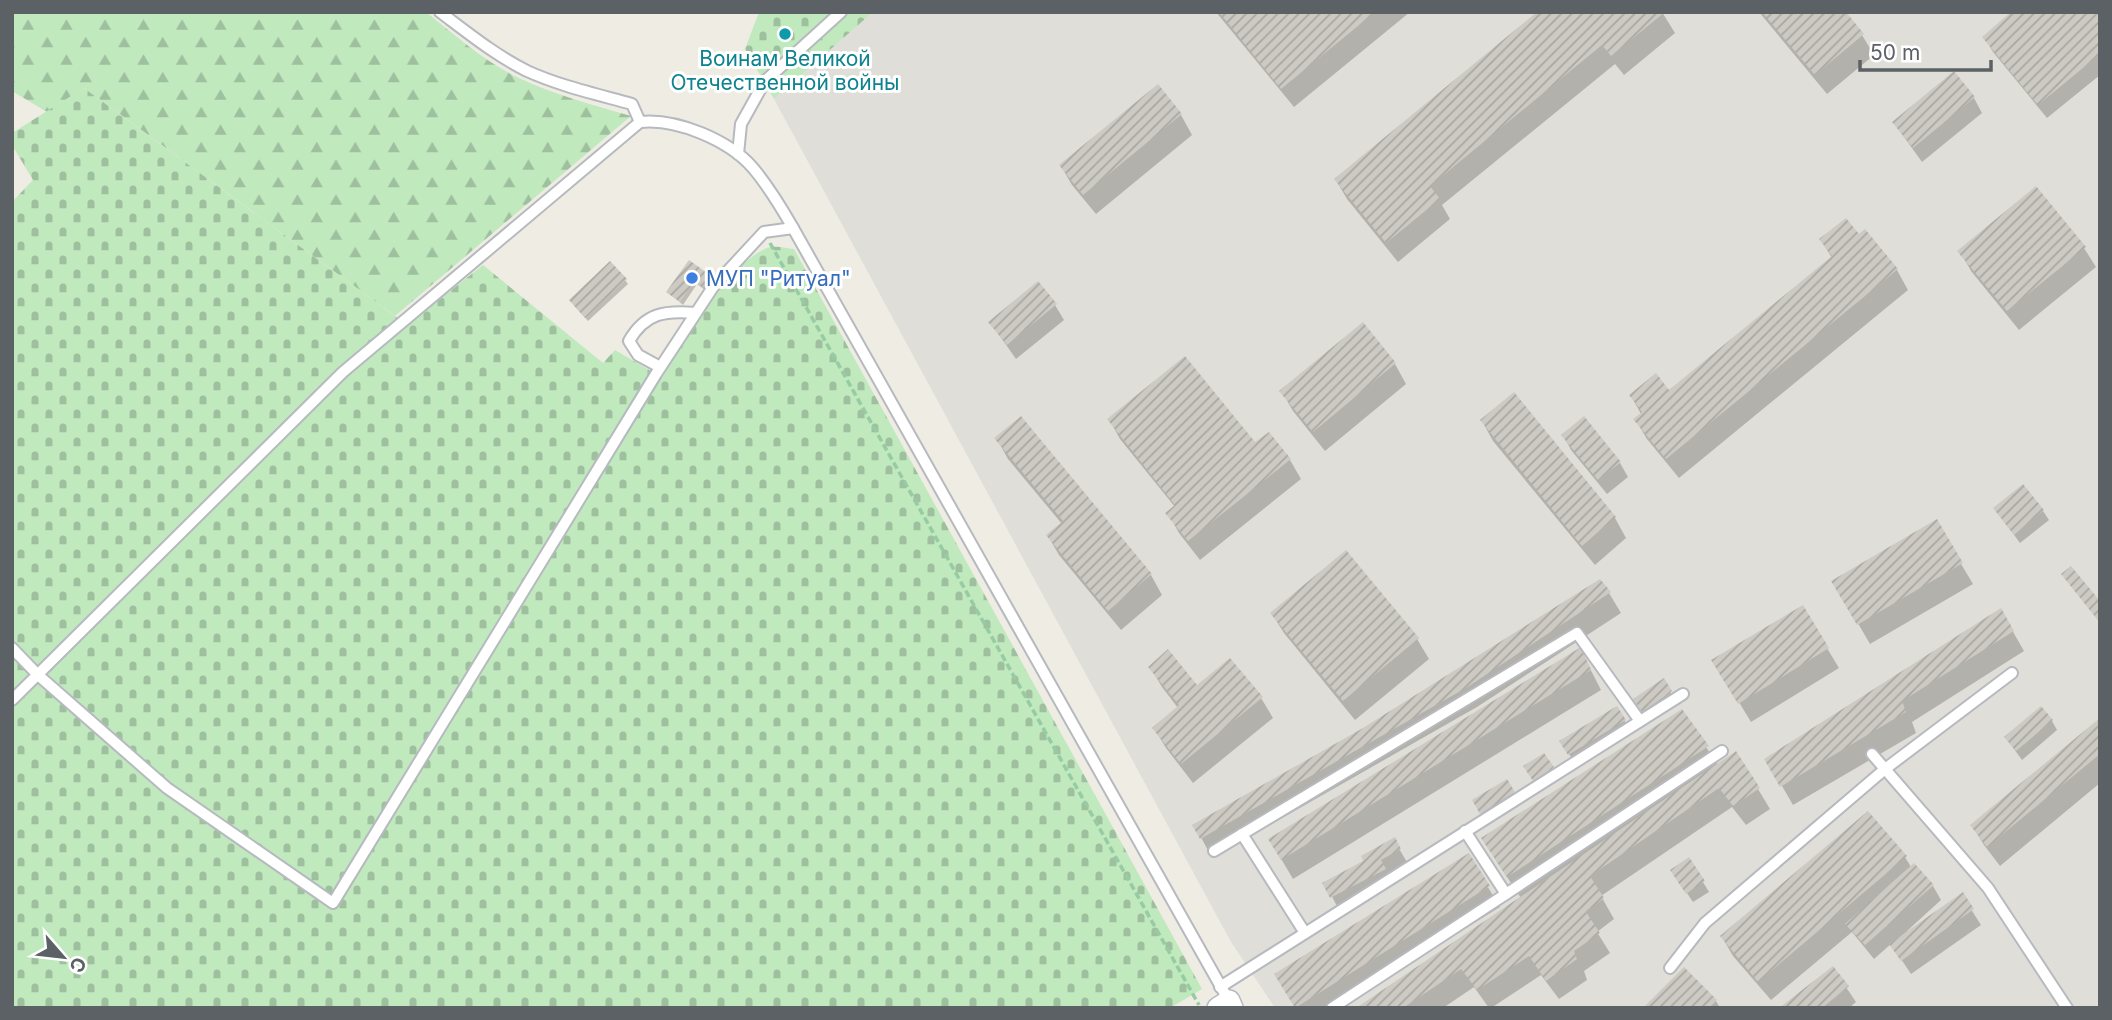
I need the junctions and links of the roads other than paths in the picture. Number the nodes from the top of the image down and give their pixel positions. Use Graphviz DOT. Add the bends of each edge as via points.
graph roads {
  1 [pos="440,12"];
  2 [pos="841,12"];
  3 [pos="640,122"];
  4 [pos="738,154"];
  5 [pos="793,228"];
  6 [pos="695,313"];
  7 [pos="660,367"];
  8 [pos="12,648"];
  9 [pos="2011,673"];
  10 [pos="38,675"];
  11 [pos="1683,694"];
  12 [pos="12,700"];
  13 [pos="1640,721"];
  14 [pos="1722,751"];
  15 [pos="1872,754"];
  16 [pos="1885,769"];
  17 [pos="1465,831"];
  18 [pos="1242,834"];
  19 [pos="1214,851"];
  20 [pos="1506,894"];
  21 [pos="1305,933"];
  22 [pos="1670,968"];
  23 [pos="1225,1001"];
  24 [pos="1332,1008"];
  25 [pos="2067,1008"];
  1 -- 3 [label="lane" via="526,70 632,104"];
  2 -- 4 [label="lane" via="765,81 741,124"];
  3 -- 4 [label="lane" via="657,120 693,128"];
  3 -- 10 [label="lane" via="343,372"];
  4 -- 5 [label="lane" via="773,194"];
  5 -- 6 [label="lane" via="764,232 713,286"];
  5 -- 23 [label="lane"];
  6 -- 7 [label="lane"];
  6 -- 7 [label="lane" via="669,311 638,325 629,341 638,355"];
  7 -- 10 [label="lane" via="333,903 167,788"];
  8 -- 10 [label="lane"];
  9 -- 16 [label="lane"];
  10 -- 12 [label="lane"];
  11 -- 13 [label="lane"];
  13 -- 17 [label="lane"];
  13 -- 18 [label="lane" via="1577,634"];
  14 -- 20 [label="lane"];
  15 -- 16 [label="lane"];
  16 -- 22 [label="lane" via="1705,923"];
  16 -- 25 [label="lane" via="1989,888"];
  17 -- 20 [label="lane"];
  17 -- 21 [label="lane"];
  18 -- 19 [label="lane"];
  18 -- 21 [label="lane"];
  20 -- 24 [label="lane"];
  21 -- 23 [label="lane"];
}
